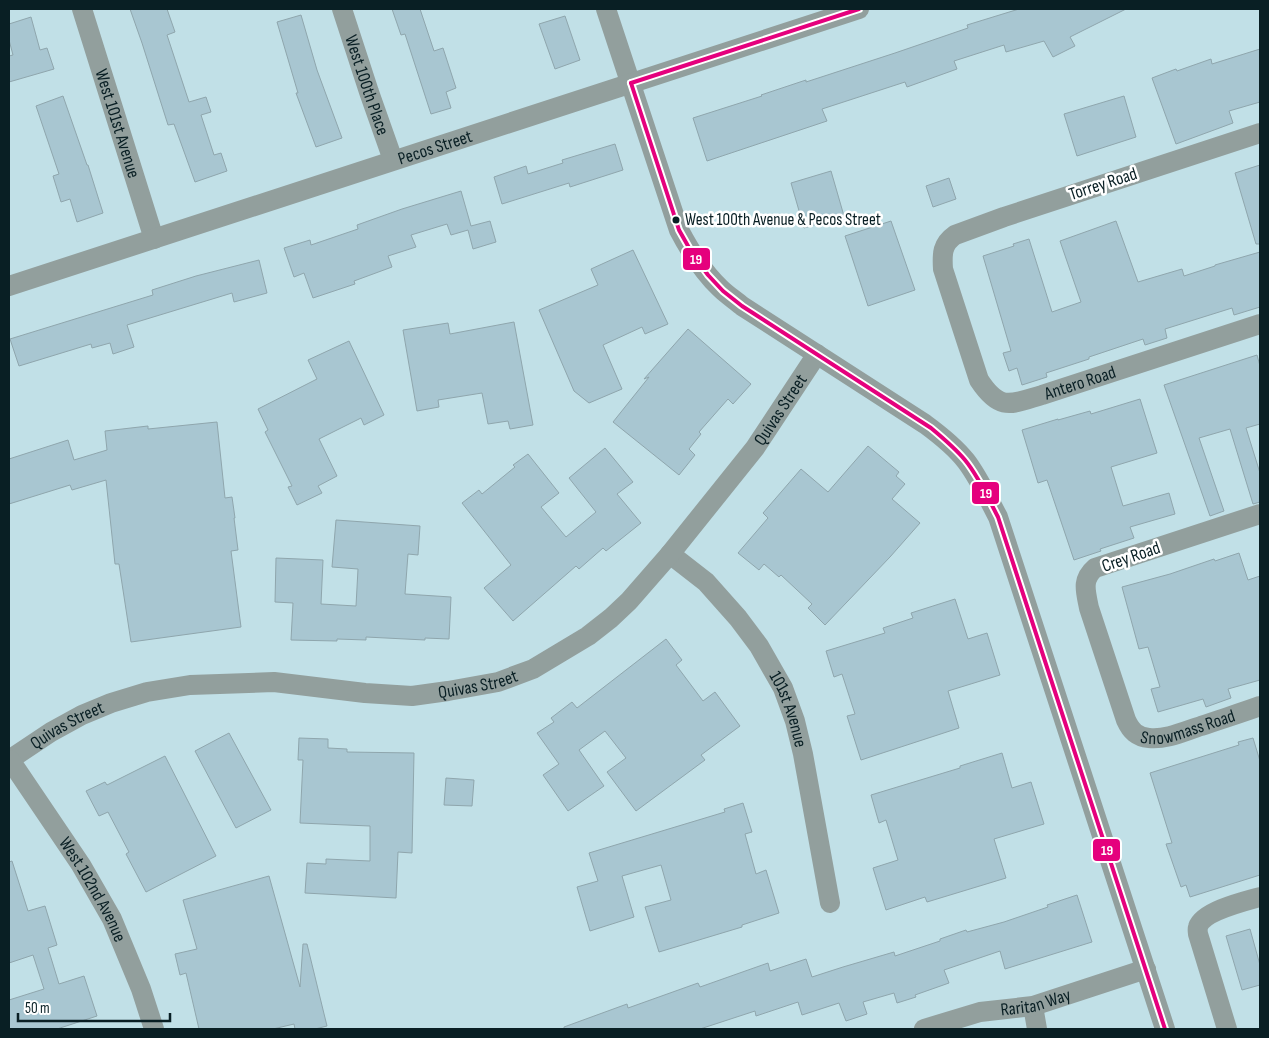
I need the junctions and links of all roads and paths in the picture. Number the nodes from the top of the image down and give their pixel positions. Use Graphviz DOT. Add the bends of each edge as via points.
graph roads {
  1 [pos="82,9"];
  2 [pos="342,9"];
  3 [pos="606,9"];
  4 [pos="859,9"];
  5 [pos="631,83"];
  6 [pos="1260,133"];
  7 [pos="393,160"];
  8 [pos="154,239"];
  9 [pos="9,286"];
  10 [pos="955,307"];
  11 [pos="1260,324"];
  12 [pos="817,354"];
  13 [pos="1260,514"];
  14 [pos="670,554"];
  15 [pos="1106,660"];
  16 [pos="1260,706"];
  17 [pos="9,760"];
  18 [pos="1260,897"];
  19 [pos="830,903"];
  20 [pos="1146,969"];
  21 [pos="1033,1006"];
  22 [pos="154,1029"];
  23 [pos="924,1029"];
  24 [pos="1037,1029"];
  25 [pos="1165,1029"];
  26 [pos="1227,1029"];
  1 -- 8 [label="street, West 101st Avenue"];
  2 -- 7 [label="street, West 100th Place"];
  3 -- 5 [label="street"];
  4 -- 5 [label="street, Pecos Street"];
  5 -- 7 [label="street, Pecos Street"];
  5 -- 12 [label="street" via="679,230 689,250 720,288 742,306"];
  6 -- 10 [label="street, Torrey Road" via="955,235 948,239 942,259"];
  7 -- 8 [label="street, Pecos Street"];
  8 -- 9 [label="street, Pecos Street"];
  10 -- 11 [label="street, Antero Road" via="979,380 994,398 1012,404"];
  12 -- 14 [label="street, Quivas Street" via="755,448"];
  12 -- 20 [label="street" via="946,440 966,461 982,486 998,517"];
  13 -- 15 [label="street, Crey Road" via="1095,568 1086,580 1085,588"];
  14 -- 17 [label="street, Quivas Street" via="629,601 588,636 533,669 498,682 412,696 365,694 274,682 190,685 147,692 112,703 51,732"];
  14 -- 19 [label="street, 101st Avenue" via="706,582 738,618 759,646 783,688 803,754"];
  15 -- 16 [label="street, Snowmass Road" via="1126,720 1137,735 1148,738 1175,735"];
  17 -- 22 [label="street, West 102nd Avenue" via="81,865 112,919 142,988"];
  18 -- 26 [label="street" via="1212,912 1198,927"];
  20 -- 21 [label="street, Raritan Way"];
  20 -- 25 [label="street"];
  21 -- 23 [label="street, Raritan Way" via="980,1012"];
  21 -- 24 [label="street"];
}
